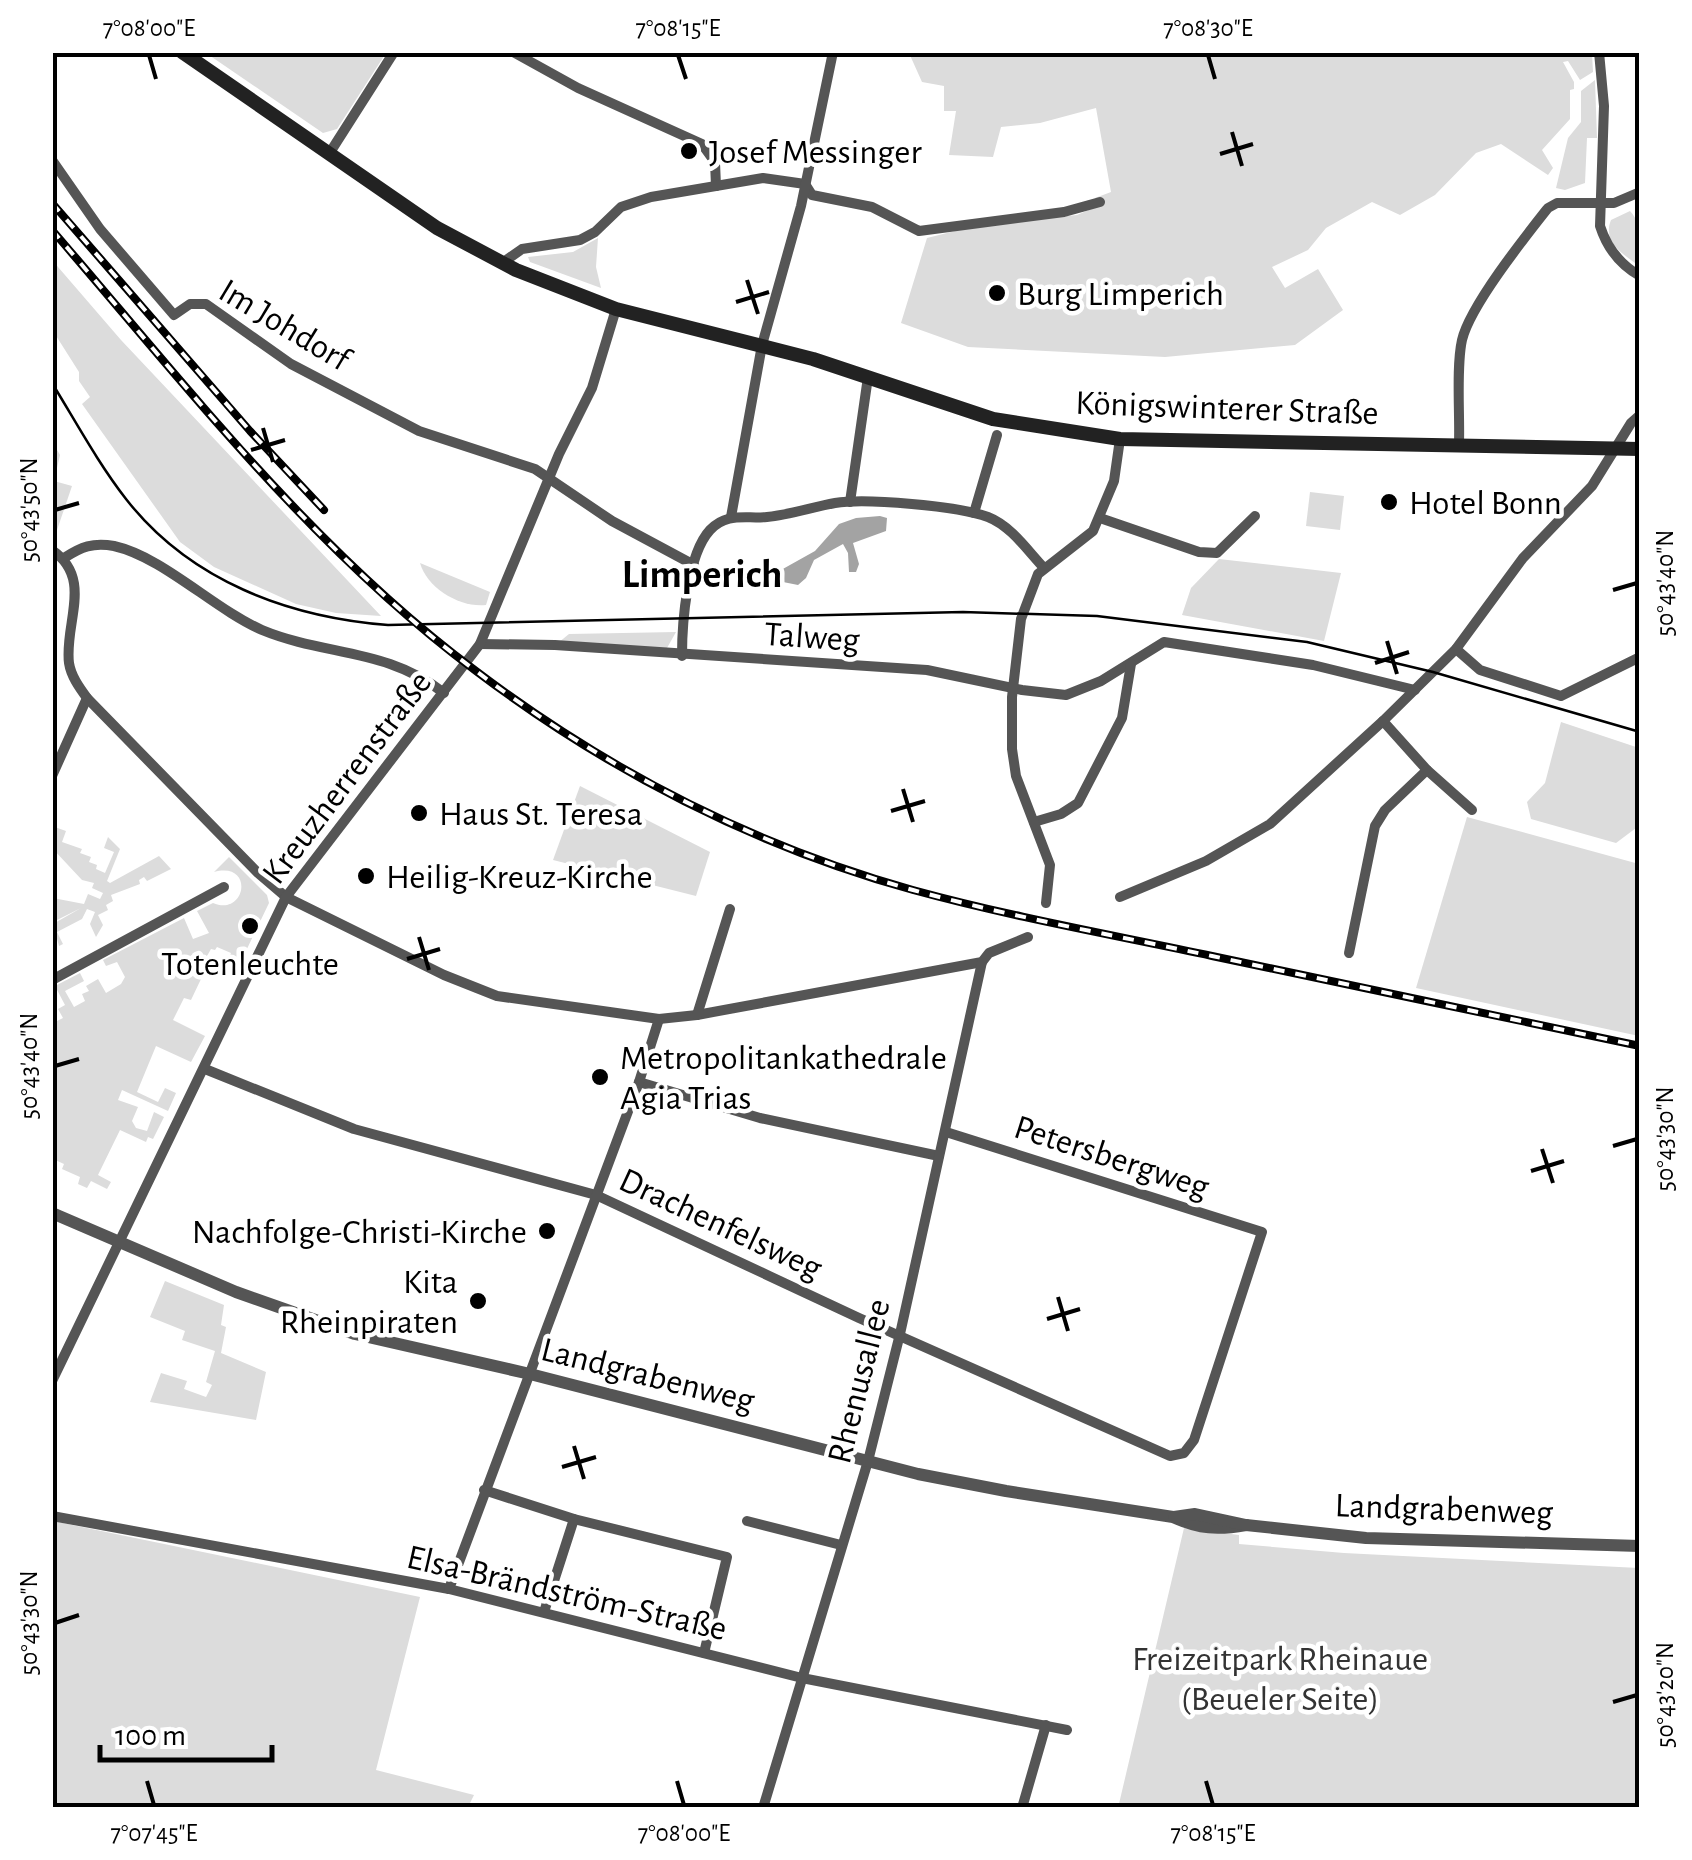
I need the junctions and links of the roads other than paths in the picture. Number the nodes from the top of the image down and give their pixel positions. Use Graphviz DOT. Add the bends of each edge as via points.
graph roads {
  1 [pos="182,52"];
  2 [pos="394,52"];
  3 [pos="513,52"];
  4 [pos="833,52"];
  5 [pos="1599,52"];
  6 [pos="329,154"];
  7 [pos="52,160"];
  8 [pos="805,184"];
  9 [pos="716,186"];
  10 [pos="1640,192"];
  11 [pos="1100,202"];
  12 [pos="1600,204"];
  13 [pos="502,263"];
  14 [pos="1640,276"];
  15 [pos="616,309"];
  16 [pos="762,345"];
  17 [pos="868,377"];
  18 [pos="1640,415"];
  19 [pos="997,435"];
  20 [pos="1120,439"];
  21 [pos="1460,443"];
  22 [pos="1615,448"];
  23 [pos="1640,448"];
  24 [pos="550,477"];
  25 [pos="850,502"];
  26 [pos="974,513"];
  27 [pos="1255,516"];
  28 [pos="731,517"];
  29 [pos="1100,518"];
  30 [pos="52,550"];
  31 [pos="64,558"];
  32 [pos="694,566"];
  33 [pos="1044,568"];
  34 [pos="480,644"];
  35 [pos="1456,648"];
  36 [pos="682,656"];
  37 [pos="1640,656"];
  38 [pos="1131,664"];
  39 [pos="1013,686"];
  40 [pos="1416,690"];
  41 [pos="444,693"];
  42 [pos="87,698"];
  43 [pos="1382,721"];
  44 [pos="1428,770"];
  45 [pos="52,776"];
  46 [pos="1472,810"];
  47 [pos="1034,822"];
  48 [pos="224,887"];
  49 [pos="286,897"];
  50 [pos="1120,897"];
  51 [pos="1046,904"];
  52 [pos="730,909"];
  53 [pos="1028,937"];
  54 [pos="1349,953"];
  55 [pos="982,962"];
  56 [pos="52,980"];
  57 [pos="697,1015"];
  58 [pos="659,1019"];
  59 [pos="205,1069"];
  60 [pos="638,1082"];
  61 [pos="946,1132"];
  62 [pos="939,1156"];
  63 [pos="596,1194"];
  64 [pos="52,1213"];
  65 [pos="120,1244"];
  66 [pos="900,1334"];
  67 [pos="530,1374"];
  68 [pos="52,1381"];
  69 [pos="1194,1440"];
  70 [pos="868,1461"];
  71 [pos="484,1490"];
  72 [pos="52,1516"];
  73 [pos="574,1519"];
  74 [pos="747,1521"];
  75 [pos="841,1545"];
  76 [pos="1640,1546"];
  77 [pos="449,1588"];
  78 [pos="544,1612"];
  79 [pos="704,1653"];
  80 [pos="802,1678"];
  81 [pos="1046,1725"];
  82 [pos="1067,1730"];
  83 [pos="763,1808"];
  84 [pos="1022,1808"];
  1 -- 6 [label="main road, Königswinterer Straße"];
  2 -- 6 [label="street"];
  3 -- 9 [label="street" via="702,144 715,162"];
  4 -- 8 [label="street"];
  5 -- 12 [label="street"];
  6 -- 13 [label="main road, Königswinterer Straße"];
  7 -- 24 [label="street, Im Johdorf" via="174,315 190,304 206,304 290,364 419,431"];
  8 -- 9 [label="street" via="763,178"];
  8 -- 11 [label="street" via="819,198 872,207 919,230"];
  8 -- 16 [label="street"];
  9 -- 13 [label="street" via="651,196 621,207 580,240 522,249"];
  10 -- 12 [label="street"];
  12 -- 14 [label="street" via="1606,242"];
  12 -- 21 [label="street" via="1548,208 1474,315 1461,344"];
  13 -- 15 [label="main road, Königswinterer Straße"];
  15 -- 16 [label="main road, Königswinterer Straße"];
  15 -- 24 [label="street, Kreuzherrenstraße" via="592,388"];
  16 -- 17 [label="main road, Königswinterer Straße"];
  16 -- 28 [label="street"];
  17 -- 20 [label="main road, Königswinterer Straße" via="993,419"];
  17 -- 25 [label="street"];
  18 -- 22 [label="street"];
  19 -- 26 [label="street"];
  20 -- 21 [label="main road, Königswinterer Straße"];
  20 -- 29 [label="street"];
  21 -- 22 [label="main road, Königswinterer Straße"];
  22 -- 23 [label="main road, Königswinterer Straße"];
  22 -- 35 [label="street" via="1592,486 1523,558"];
  24 -- 32 [label="street"];
  24 -- 34 [label="street, Kreuzherrenstraße"];
  25 -- 26 [label="street"];
  25 -- 28 [label="street"];
  26 -- 33 [label="street" via="1006,526"];
  27 -- 29 [label="street" via="1217,554"];
  28 -- 32 [label="street" via="708,532"];
  29 -- 33 [label="street" via="1080,544"];
  30 -- 31 [label="street"];
  31 -- 41 [label="street" via="86,545 118,547 266,631 386,661"];
  31 -- 42 [label="street" via="76,585 70,666"];
  32 -- 36 [label="street"];
  33 -- 39 [label="street" via="1022,613"];
  34 -- 36 [label="street, Talweg"];
  34 -- 41 [label="street, Kreuzherrenstraße"];
  35 -- 37 [label="street" via="1480,670 1562,696"];
  35 -- 40 [label="street"];
  36 -- 39 [label="street, Talweg" via="927,670"];
  38 -- 39 [label="street, Talweg" via="1066,694"];
  38 -- 40 [label="street, Talweg" via="1164,642 1275,658"];
  38 -- 47 [label="street" via="1122,718 1078,803"];
  39 -- 47 [label="street" via="1016,776"];
  40 -- 43 [label="street"];
  41 -- 49 [label="street, Kreuzherrenstraße"];
  42 -- 45 [label="street"];
  42 -- 49 [label="street"];
  43 -- 44 [label="street"];
  43 -- 50 [label="street" via="1270,824 1206,861"];
  44 -- 46 [label="street"];
  44 -- 54 [label="street" via="1374,826"];
  47 -- 51 [label="street" via="1050,864"];
  48 -- 56 [label="street"];
  49 -- 58 [label="street" via="497,996"];
  49 -- 59 [label="street, Kreuzherrenstraße"];
  52 -- 57 [label="street"];
  53 -- 55 [label="street"];
  55 -- 57 [label="street"];
  55 -- 61 [label="street, Rhenusallee"];
  57 -- 58 [label="street"];
  58 -- 60 [label="street"];
  59 -- 63 [label="street, Drachenfelsweg" via="354,1129"];
  59 -- 65 [label="street, Kreuzherrenstraße"];
  60 -- 62 [label="street" via="760,1118"];
  60 -- 63 [label="street"];
  61 -- 62 [label="street, Rhenusallee"];
  61 -- 69 [label="street, Petersbergweg" via="1262,1232"];
  62 -- 66 [label="street, Rhenusallee"];
  63 -- 66 [label="street, Drachenfelsweg"];
  63 -- 67 [label="street"];
  64 -- 65 [label="street, Landgrabenweg"];
  65 -- 67 [label="street, Landgrabenweg" via="325,1325"];
  65 -- 68 [label="street, Kreuzherrenstraße"];
  66 -- 69 [label="street, Drachenfelsweg" via="1170,1456 1184,1453"];
  66 -- 70 [label="street, Rhenusallee"];
  67 -- 70 [label="street, Landgrabenweg"];
  67 -- 71 [label="street"];
  70 -- 75 [label="street, Rhenusallee"];
  70 -- 76 [label="street, Landgrabenweg" via="1006,1492 1173,1517 1196,1514 1366,1538"];
  71 -- 73 [label="street"];
  71 -- 77 [label="street"];
  72 -- 77 [label="street, Elsa-Brändström-Straße"];
  73 -- 78 [label="street"];
  73 -- 79 [label="street" via="728,1557"];
  74 -- 75 [label="street"];
  75 -- 80 [label="street, Rhenusallee"];
  77 -- 78 [label="street, Elsa-Brändström-Straße"];
  78 -- 79 [label="street, Elsa-Brändström-Straße"];
  79 -- 80 [label="street, Elsa-Brändström-Straße"];
  80 -- 81 [label="street, Elsa-Brändström-Straße"];
  80 -- 83 [label="street, Rhenusallee"];
  81 -- 82 [label="street, Elsa-Brändström-Straße"];
  81 -- 84 [label="street"];
}
